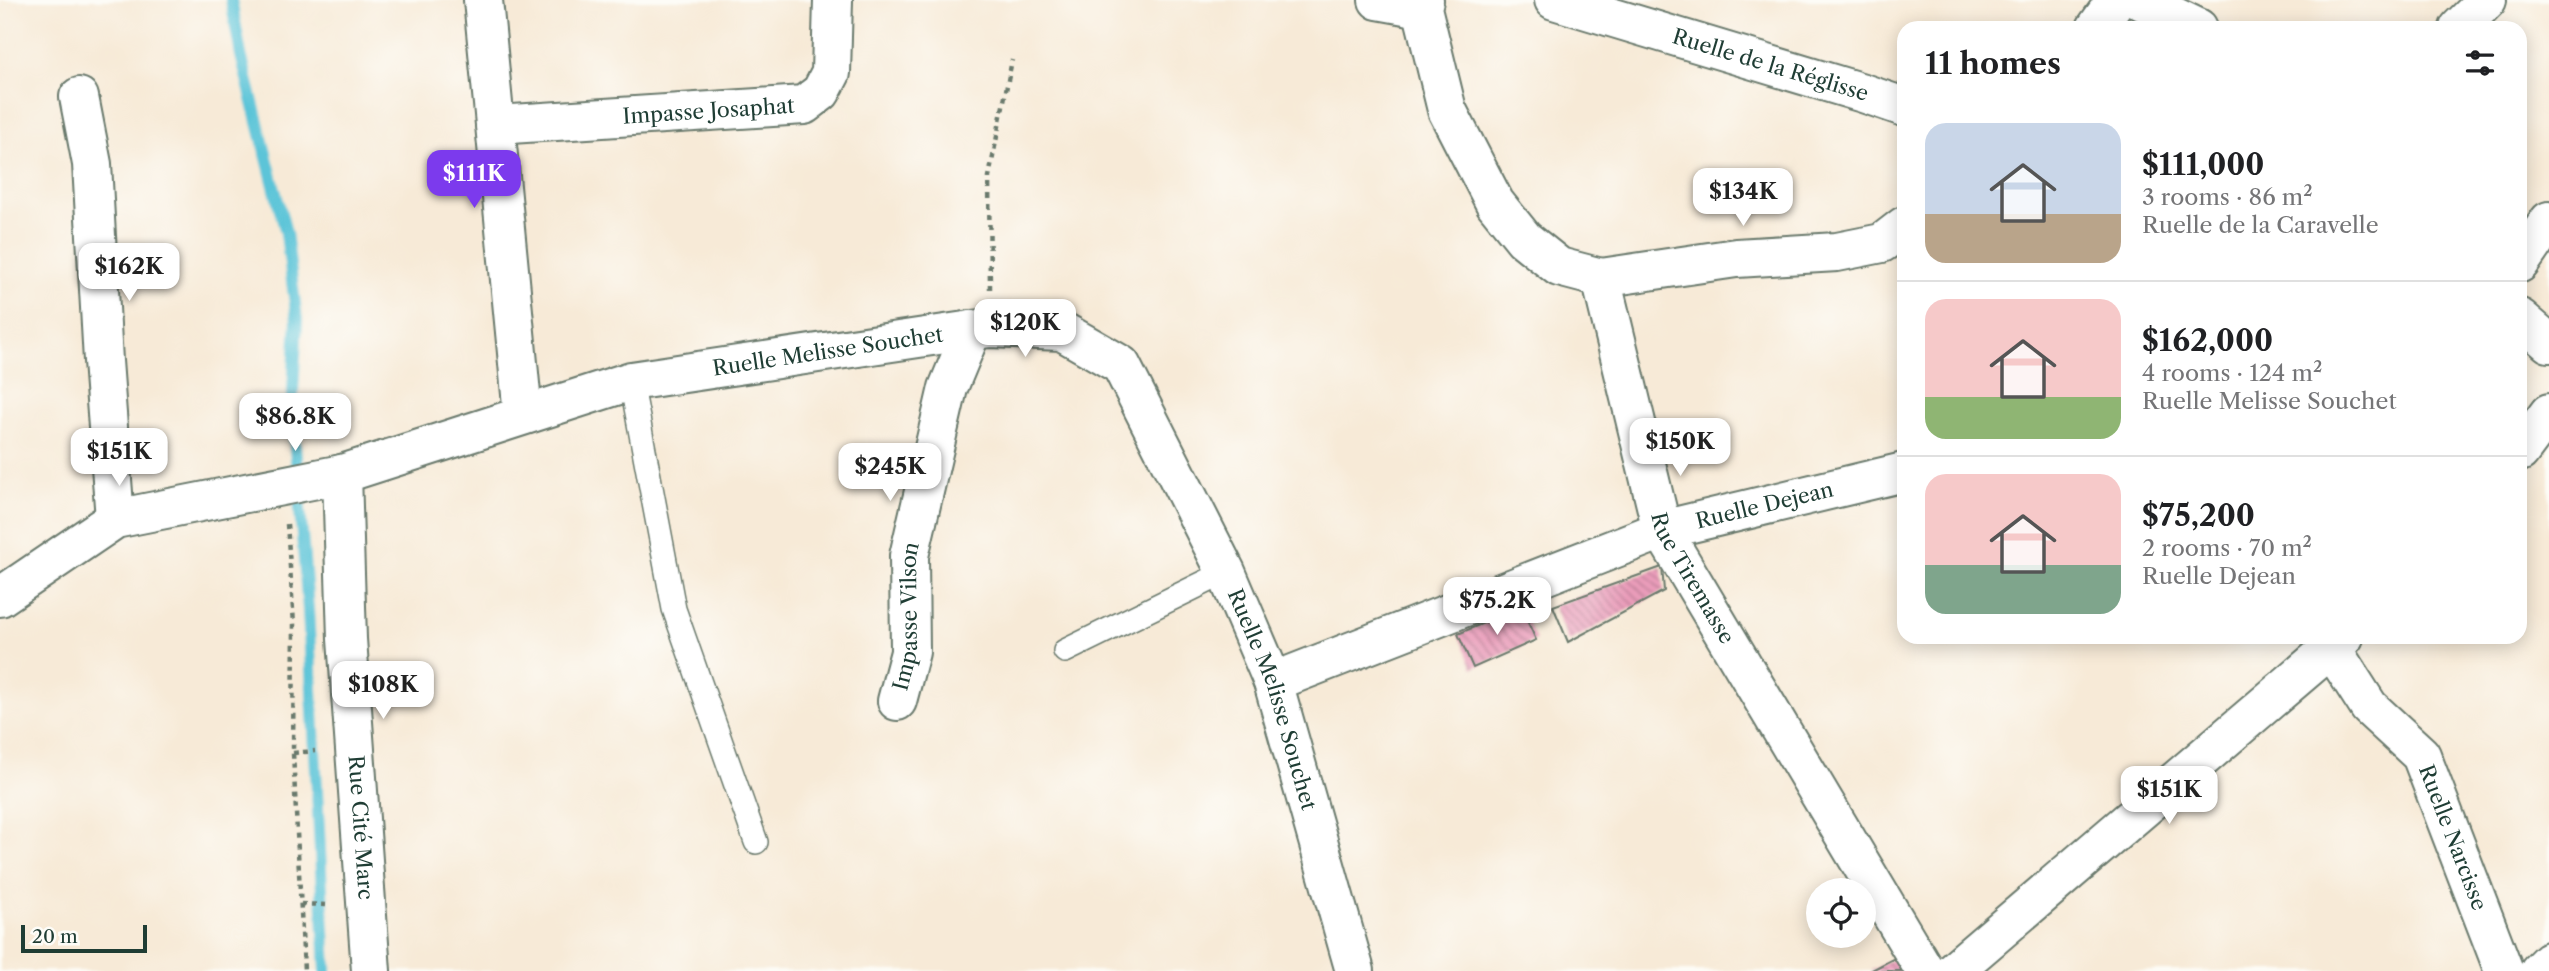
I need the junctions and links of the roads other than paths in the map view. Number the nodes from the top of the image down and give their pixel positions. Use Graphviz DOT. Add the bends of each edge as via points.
graph roads {
  1 [pos="483,0"];
  2 [pos="833,0"];
  3 [pos="1378,0"];
  4 [pos="1554,0"];
  5 [pos="2116,0"];
  6 [pos="2140,0"];
  7 [pos="2487,0"];
  8 [pos="1423,4"];
  9 [pos="2101,21"];
  10 [pos="2184,21"];
  11 [pos="2466,21"];
  12 [pos="79,97"];
  13 [pos="1897,105"];
  14 [pos="495,125"];
  15 [pos="2549,221"];
  16 [pos="1897,231"];
  17 [pos="2527,253"];
  18 [pos="1601,278"];
  19 [pos="981,329"];
  20 [pos="631,381"];
  21 [pos="2549,413"];
  22 [pos="523,415"];
  23 [pos="2527,443"];
  24 [pos="1897,474"];
  25 [pos="331,476"];
  26 [pos="115,519"];
  27 [pos="1662,530"];
  28 [pos="1226,572"];
  29 [pos="0,597"];
  30 [pos="2337,644"];
  31 [pos="2338,644"];
  32 [pos="1065,651"];
  33 [pos="1273,682"];
  34 [pos="897,701"];
  35 [pos="757,842"];
  36 [pos="2549,961"];
  37 [pos="371,971"];
  38 [pos="1355,971"];
  39 [pos="1925,971"];
  40 [pos="1953,971"];
  41 [pos="2504,971"];
  42 [pos="2539,971"];
  1 -- 14 [label="street"];
  2 -- 14 [label="street, Impasse Josaphat" via="831,73 821,92 804,105"];
  3 -- 8 [label="street"];
  4 -- 13 [label="street, Ruelle de la Réglisse"];
  5 -- 9 [label="street"];
  6 -- 10 [label="street"];
  7 -- 11 [label="street"];
  8 -- 18 [label="street" via="1447,110 1495,203 1524,239 1559,267"];
  12 -- 26 [label="street" via="92,164"];
  14 -- 22 [label="street"];
  15 -- 17 [label="street"];
  16 -- 18 [label="street" via="1882,243 1837,253 1736,258"];
  18 -- 27 [label="street, Rue Tiremasse"];
  19 -- 20 [label="street, Ruelle Melisse Souchet"];
  19 -- 28 [label="street, Ruelle Melisse Souchet" via="1062,331 1121,365"];
  19 -- 34 [label="street, Impasse Vilson" via="948,388 909,556 910,652"];
  20 -- 22 [label="street, Ruelle Melisse Souchet"];
  20 -- 35 [label="lane" via="674,609"];
  21 -- 23 [label="street"];
  22 -- 25 [label="street, Ruelle Melisse Souchet"];
  24 -- 27 [label="street, Ruelle Dejean"];
  25 -- 26 [label="street, Ruelle Melisse Souchet"];
  25 -- 37 [label="street, Rue Cité Marc"];
  26 -- 29 [label="street, Ruelle Melisse Souchet"];
  27 -- 33 [label="street, Ruelle Dejean"];
  27 -- 39 [label="street, Rue Tiremasse"];
  28 -- 32 [label="lane"];
  28 -- 33 [label="street, Ruelle Melisse Souchet"];
  30 -- 40 [label="street"];
  31 -- 41 [label="street, Ruelle Narcisse" via="2369,707 2421,755"];
  33 -- 38 [label="street, Ruelle Melisse Souchet"];
  36 -- 42 [label="street"];
}
